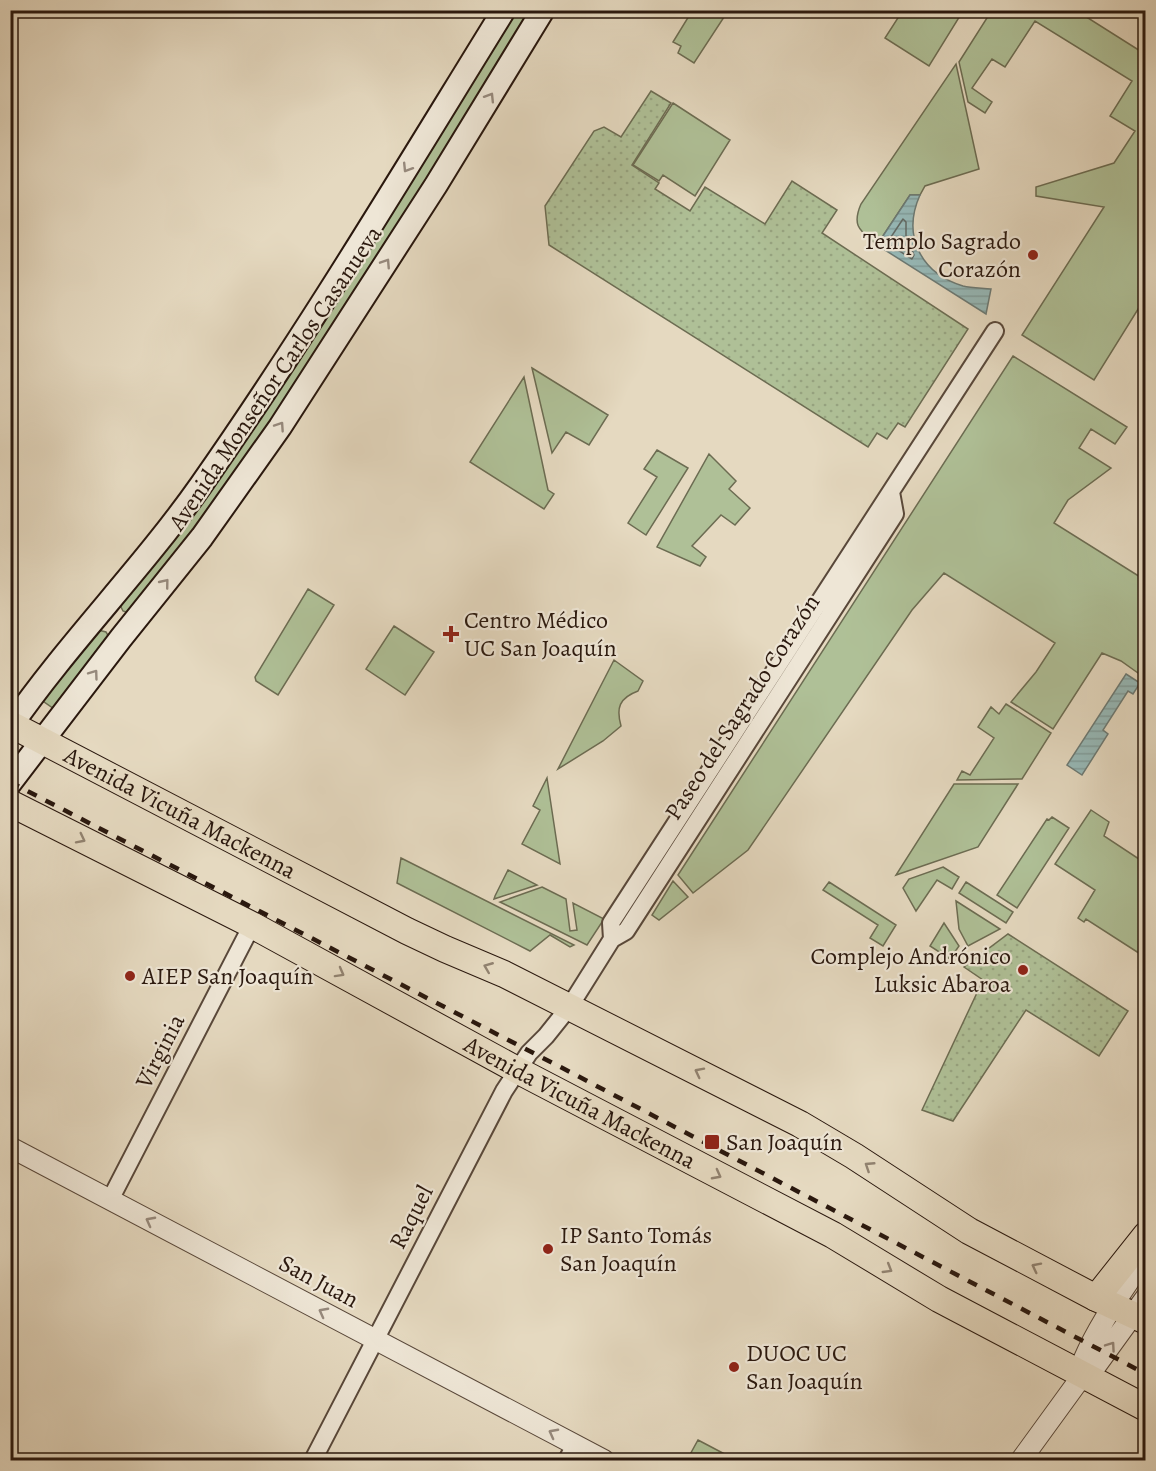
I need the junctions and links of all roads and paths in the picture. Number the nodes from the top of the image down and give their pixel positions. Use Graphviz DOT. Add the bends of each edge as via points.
graph roads {
  1 [pos="504,10"];
  2 [pos="543,10"];
  3 [pos="995,331"];
  4 [pos="11,725"];
  5 [pos="36,751"];
  6 [pos="10,783"];
  7 [pos="10,803"];
  8 [pos="252,925"];
  9 [pos="570,1006"];
  10 [pos="517,1070"];
  11 [pos="10,1147"];
  12 [pos="110,1200"];
  13 [pos="1146,1234"];
  14 [pos="1146,1257"];
  15 [pos="1127,1307"];
  16 [pos="375,1339"];
  17 [pos="1081,1377"];
  18 [pos="1146,1408"];
  19 [pos="571,1453"];
  20 [pos="313,1461"];
  21 [pos="604,1461"];
  22 [pos="1020,1461"];
  1 -- 4 [label="main road, Avenida Monseñor Carlos Casanueva, one-way" via="284,364 207,476"];
  5 -- 2 [label="main road, Avenida Monseñor Carlos Casanueva, one-way" via="202,537 280,427"];
  3 -- 9 [label="street, Paseo del Sagrado Corazón" via="891,492 895,514 626,932 612,939"];
  4 -- 5 [label="main road, Avenida Vicuña Mackenna"];
  5 -- 6 [label="main road, Avenida Monseñor Carlos Casanueva"];
  9 -- 5 [label="main road, Avenida Vicuña Mackenna, one-way"];
  7 -- 8 [label="main road, Avenida Vicuña Mackenna, one-way"];
  8 -- 10 [label="main road, Avenida Vicuña Mackenna, one-way"];
  8 -- 12 [label="street, Virginia"];
  9 -- 10 [label="street, Raquel"];
  15 -- 9 [label="main road, Avenida Vicuña Mackenna, one-way" via="969,1231 800,1124"];
  10 -- 16 [label="street, Raquel"];
  10 -- 17 [label="main road, Avenida Vicuña Mackenna, one-way" via="832,1235"];
  11 -- 12 [label="street, San Juan"];
  16 -- 12 [label="street, San Juan, one-way"];
  13 -- 15 [label="main road"];
  14 -- 15 [label="street"];
  15 -- 17 [label="street"];
  19 -- 16 [label="street, San Juan, one-way"];
  16 -- 20 [label="street, Raquel"];
  17 -- 18 [label="main road, Avenida Vicuña Mackenna"];
  17 -- 22 [label="street"];
  19 -- 21 [label="street, San Juan"];
}
